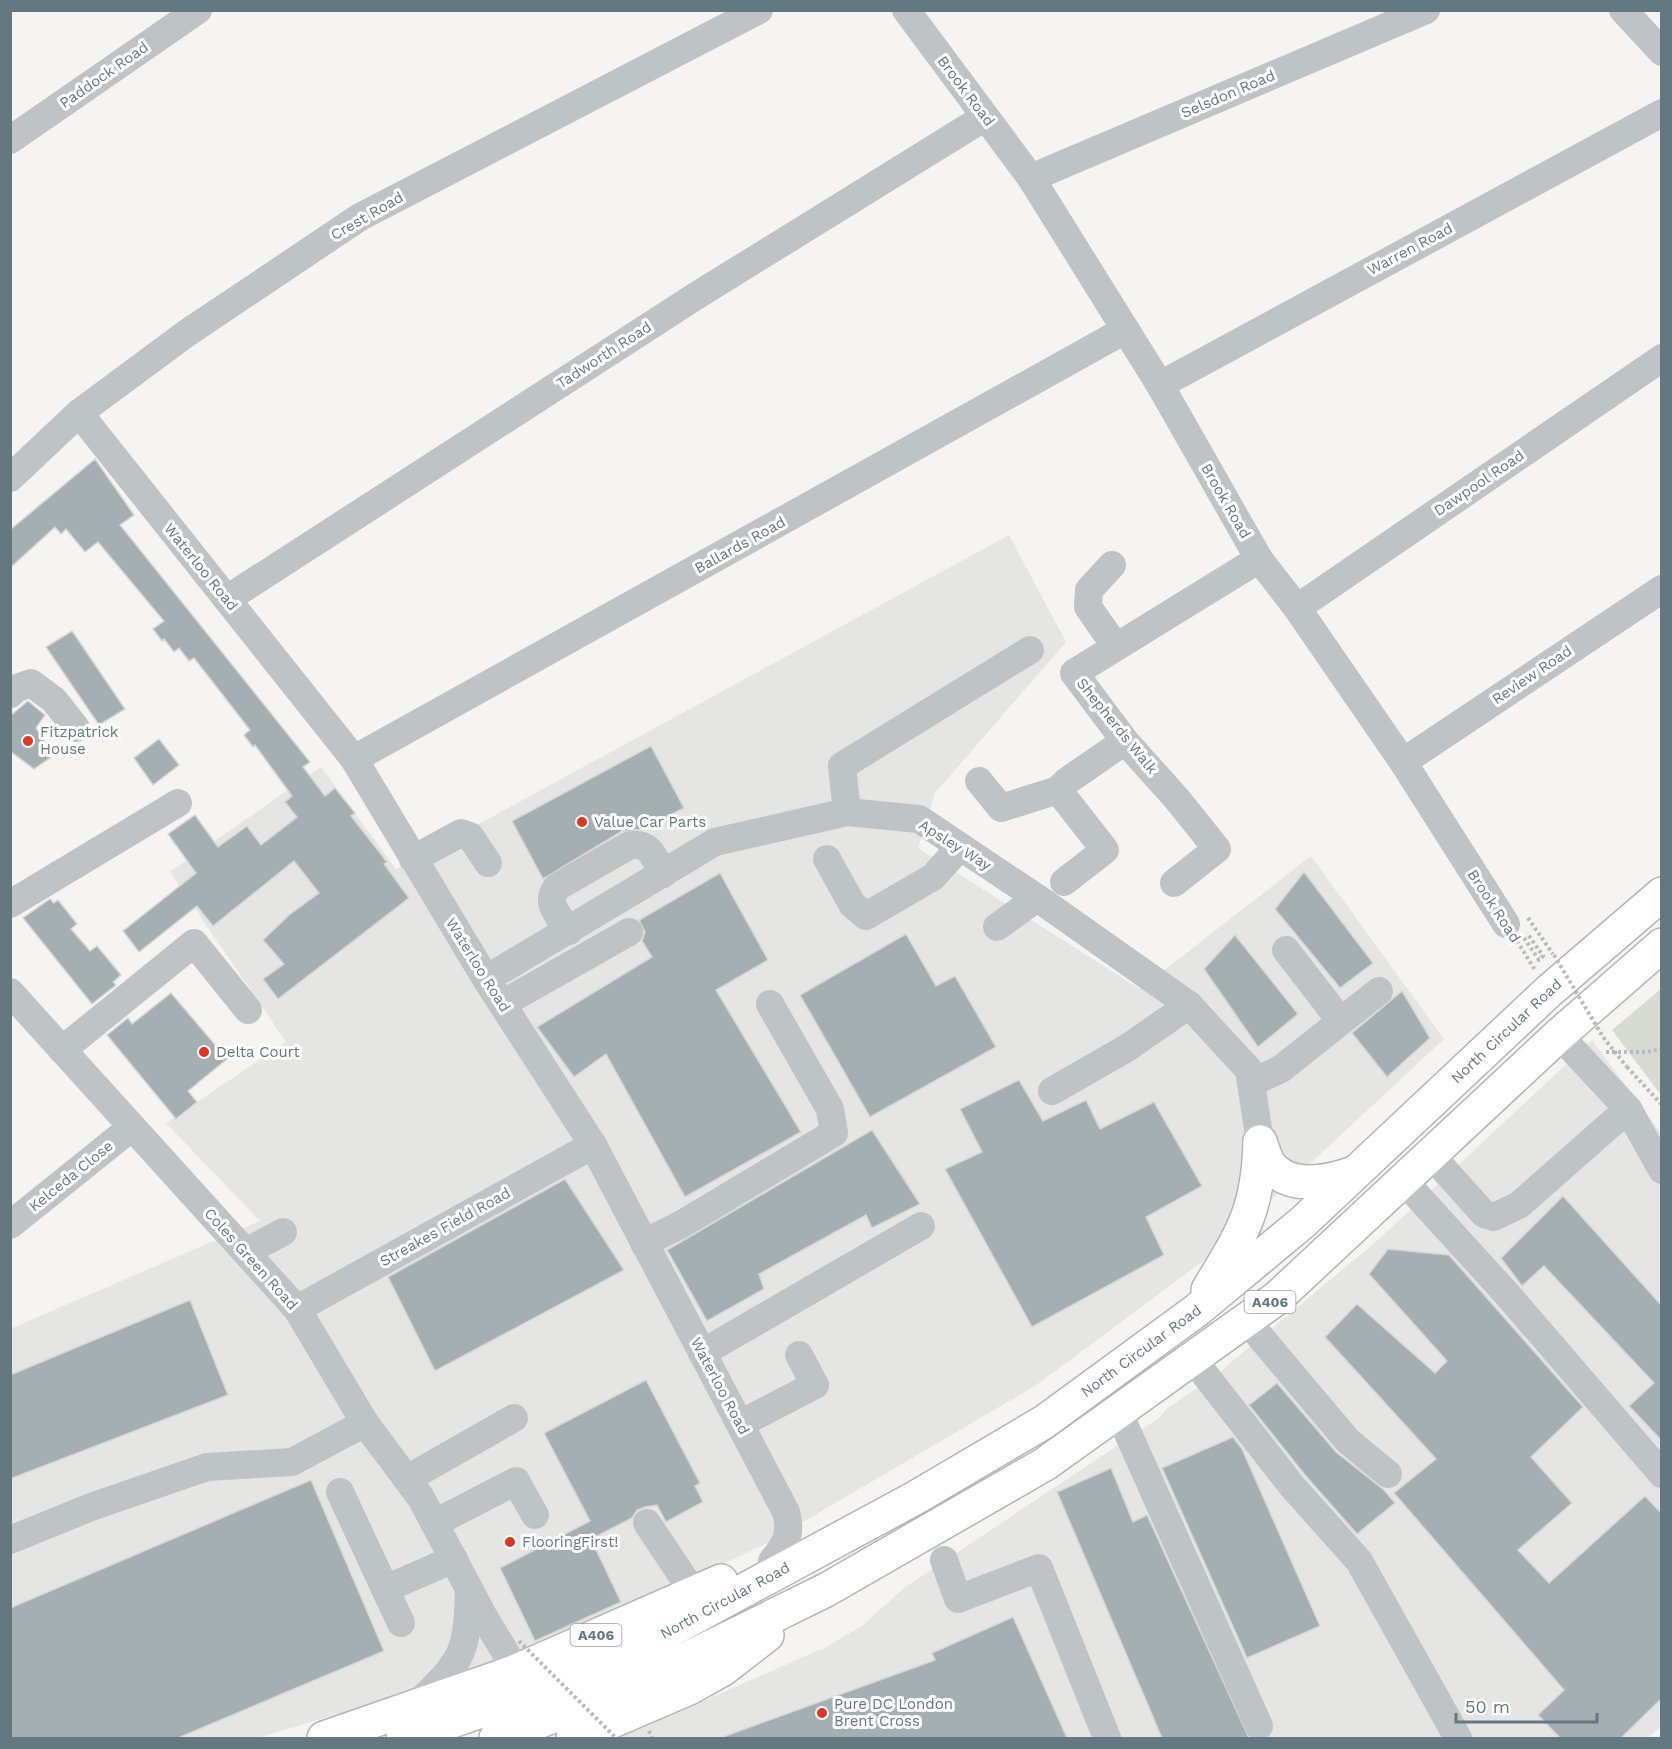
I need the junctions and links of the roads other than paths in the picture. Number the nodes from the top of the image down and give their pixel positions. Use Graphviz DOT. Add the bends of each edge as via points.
graph roads {
  1 [pos="198,10"];
  2 [pos="759,10"];
  3 [pos="906,10"];
  4 [pos="1426,10"];
  5 [pos="1623,10"];
  6 [pos="1662,52"];
  7 [pos="1662,113"];
  8 [pos="986,117"];
  9 [pos="10,140"];
  10 [pos="1031,178"];
  11 [pos="1125,330"];
  12 [pos="1662,358"];
  13 [pos="1160,385"];
  14 [pos="79,413"];
  15 [pos="10,478"];
  16 [pos="1259,559"];
  17 [pos="1112,566"];
  18 [pos="1662,589"];
  19 [pos="227,599"];
  20 [pos="1297,608"];
  21 [pos="1116,647"];
  22 [pos="1030,650"];
  23 [pos="10,694"];
  24 [pos="76,728"];
  25 [pos="1125,741"];
  26 [pos="354,759"];
  27 [pos="1403,762"];
  28 [pos="979,781"];
  29 [pos="1058,790"];
  30 [pos="178,803"];
  31 [pos="847,812"];
  32 [pos="960,847"];
  33 [pos="413,859"];
  34 [pos="827,859"];
  35 [pos="488,863"];
  36 [pos="663,874"];
  37 [pos="1064,882"];
  38 [pos="1174,883"];
  39 [pos="1662,894"];
  40 [pos="1037,898"];
  41 [pos="10,904"];
  42 [pos="1506,924"];
  43 [pos="997,927"];
  44 [pos="569,931"];
  45 [pos="629,932"];
  46 [pos="1662,945"];
  47 [pos="1286,950"];
  48 [pos="486,980"];
  49 [pos="10,992"];
  50 [pos="1379,992"];
  51 [pos="502,1004"];
  52 [pos="770,1004"];
  53 [pos="1189,1005"];
  54 [pos="248,1010"];
  55 [pos="1340,1020"];
  56 [pos="1559,1035"];
  57 [pos="62,1050"];
  58 [pos="1251,1083"];
  59 [pos="1052,1091"];
  60 [pos="1628,1108"];
  61 [pos="132,1127"];
  62 [pos="1260,1142"];
  63 [pos="593,1145"];
  64 [pos="1431,1155"];
  65 [pos="1360,1170"];
  66 [pos="1662,1170"];
  67 [pos="1403,1180"];
  68 [pos="10,1224"];
  69 [pos="921,1226"];
  70 [pos="283,1232"];
  71 [pos="644,1243"];
  72 [pos="246,1252"];
  73 [pos="297,1309"];
  74 [pos="1197,1310"];
  75 [pos="1246,1320"];
  76 [pos="702,1353"];
  77 [pos="800,1355"];
  78 [pos="1192,1358"];
  79 [pos="1118,1411"];
  80 [pos="514,1418"];
  81 [pos="365,1423"];
  82 [pos="740,1424"];
  83 [pos="1388,1474"];
  84 [pos="1662,1474"];
  85 [pos="407,1479"];
  86 [pos="340,1492"];
  87 [pos="535,1515"];
  88 [pos="435,1523"];
  89 [pos="647,1523"];
  90 [pos="864,1525"];
  91 [pos="10,1540"];
  92 [pos="454,1559"];
  93 [pos="944,1560"];
  94 [pos="772,1561"];
  95 [pos="469,1588"];
  96 [pos="386,1589"];
  97 [pos="693,1593"];
  98 [pos="401,1623"];
  99 [pos="539,1692"];
  100 [pos="417,1704"];
  101 [pos="1259,1726"];
  102 [pos="324,1738"];
  103 [pos="403,1738"];
  104 [pos="496,1738"];
  105 [pos="1107,1738"];
  106 [pos="1458,1738"];
  1 -- 9 [label="street, Paddock Road"];
  2 -- 14 [label="street, Crest Road" via="360,217 186,333"];
  3 -- 8 [label="street, Brook Road"];
  4 -- 10 [label="street, Selsdon Road"];
  5 -- 6 [label="street"];
  7 -- 13 [label="street, Warren Road"];
  8 -- 10 [label="street, Brook Road"];
  8 -- 19 [label="street, Tadworth Road" via="696,296"];
  10 -- 11 [label="street, Brook Road"];
  11 -- 13 [label="street, Brook Road"];
  11 -- 26 [label="street, Ballards Road"];
  12 -- 20 [label="street, Dawpool Road"];
  13 -- 16 [label="street, Brook Road"];
  14 -- 15 [label="street, Crest Road"];
  14 -- 19 [label="street, Waterloo Road"];
  16 -- 20 [label="street, Brook Road"];
  16 -- 21 [label="street, Shepherds Walk"];
  17 -- 21 [label="street" via="1089,590 1088,607"];
  18 -- 27 [label="street, Review Road"];
  19 -- 26 [label="street, Waterloo Road"];
  20 -- 27 [label="street, Brook Road"];
  21 -- 25 [label="street, Shepherds Walk" via="1074,673"];
  22 -- 31 [label="street" via="842,766"];
  23 -- 24 [label="street" via="31,683 54,700"];
  25 -- 29 [label="street"];
  25 -- 38 [label="street, Shepherds Walk" via="1217,849"];
  26 -- 33 [label="street, Waterloo Road"];
  27 -- 42 [label="street, Brook Road"];
  28 -- 29 [label="street" via="1001,808"];
  29 -- 37 [label="street" via="1105,850"];
  30 -- 41 [label="street"];
  31 -- 32 [label="street, Apsley Way" via="919,819"];
  31 -- 36 [label="street, Apsley Way" via="715,842"];
  32 -- 34 [label="street" via="933,877 866,916 852,904"];
  32 -- 40 [label="street, Apsley Way"];
  33 -- 35 [label="street" via="461,833 470,836"];
  33 -- 48 [label="street, Waterloo Road"];
  36 -- 44 [label="street, Apsley Way"];
  36 -- 44 [label="street" via="648,847 630,845 557,887 551,903"];
  39 -- 65 [label="highway, North Circular Road / A406" via="1549,991"];
  40 -- 43 [label="street"];
  40 -- 53 [label="street, Apsley Way"];
  44 -- 48 [label="street, Apsley Way"];
  45 -- 51 [label="street"];
  46 -- 56 [label="highway, A406"];
  47 -- 55 [label="street"];
  48 -- 51 [label="street, Waterloo Road"];
  49 -- 57 [label="street, Coles Green Road"];
  50 -- 55 [label="street"];
  51 -- 63 [label="street, Waterloo Road"];
  52 -- 71 [label="street" via="830,1109 834,1133"];
  53 -- 58 [label="street, Apsley Way" via="1249,1070"];
  53 -- 59 [label="street"];
  54 -- 57 [label="street" via="194,943"];
  55 -- 58 [label="street" via="1281,1069"];
  56 -- 60 [label="street"];
  56 -- 64 [label="highway, A406"];
  57 -- 61 [label="street, Coles Green Road"];
  58 -- 62 [label="street, Apsley Way"];
  60 -- 64 [label="street" via="1519,1205 1494,1217 1484,1214"];
  60 -- 66 [label="street"];
  61 -- 68 [label="street, Kelceda Close"];
  61 -- 72 [label="street, Coles Green Road"];
  62 -- 65 [label="highway" via="1269,1164 1292,1179 1319,1183"];
  62 -- 74 [label="highway" via="1259,1179 1242,1234"];
  63 -- 71 [label="street, Waterloo Road"];
  63 -- 73 [label="street, Streakes Field Road"];
  64 -- 67 [label="highway, A406"];
  65 -- 74 [label="highway, North Circular Road / A406"];
  67 -- 75 [label="highway, A406" via="1276,1298"];
  67 -- 84 [label="street"];
  69 -- 76 [label="street"];
  70 -- 72 [label="street"];
  71 -- 76 [label="street, Waterloo Road"];
  72 -- 73 [label="street, Coles Green Road"];
  73 -- 81 [label="street, Coles Green Road"];
  74 -- 90 [label="highway, North Circular Road / A406" via="1044,1422"];
  75 -- 78 [label="highway, A406"];
  75 -- 83 [label="street" via="1348,1441"];
  76 -- 82 [label="street, Waterloo Road"];
  77 -- 82 [label="street" via="815,1385"];
  78 -- 79 [label="highway, A406"];
  78 -- 106 [label="street" via="1292,1486 1359,1562"];
  79 -- 99 [label="highway, A406" via="1045,1464 826,1590 629,1687"];
  79 -- 101 [label="street"];
  80 -- 85 [label="street"];
  81 -- 85 [label="street, Coles Green Road"];
  81 -- 91 [label="street" via="292,1462 207,1467"];
  82 -- 94 [label="street, Waterloo Road" via="790,1527 787,1544"];
  85 -- 88 [label="street, Coles Green Road"];
  86 -- 96 [label="street"];
  87 -- 88 [label="street" via="516,1480"];
  88 -- 92 [label="street, Coles Green Road"];
  89 -- 97 [label="street"];
  90 -- 94 [label="highway, A406"];
  90 -- 99 [label="highway, North Circular Road / A406" via="616,1659"];
  92 -- 95 [label="street, Coles Green Road"];
  92 -- 96 [label="street"];
  93 -- 105 [label="street" via="958,1599 1039,1568"];
  94 -- 97 [label="highway, A406"];
  95 -- 99 [label="street, Coles Green Road" via="507,1655"];
  95 -- 100 [label="street, Coles Green Road" via="468,1631 458,1662"];
  96 -- 98 [label="street"];
  97 -- 99 [label="highway, A406"];
  99 -- 100 [label="highway, A406"];
  99 -- 103 [label="highway, A406"];
  99 -- 104 [label="highway, A406"];
  100 -- 102 [label="highway, A406"];
}
